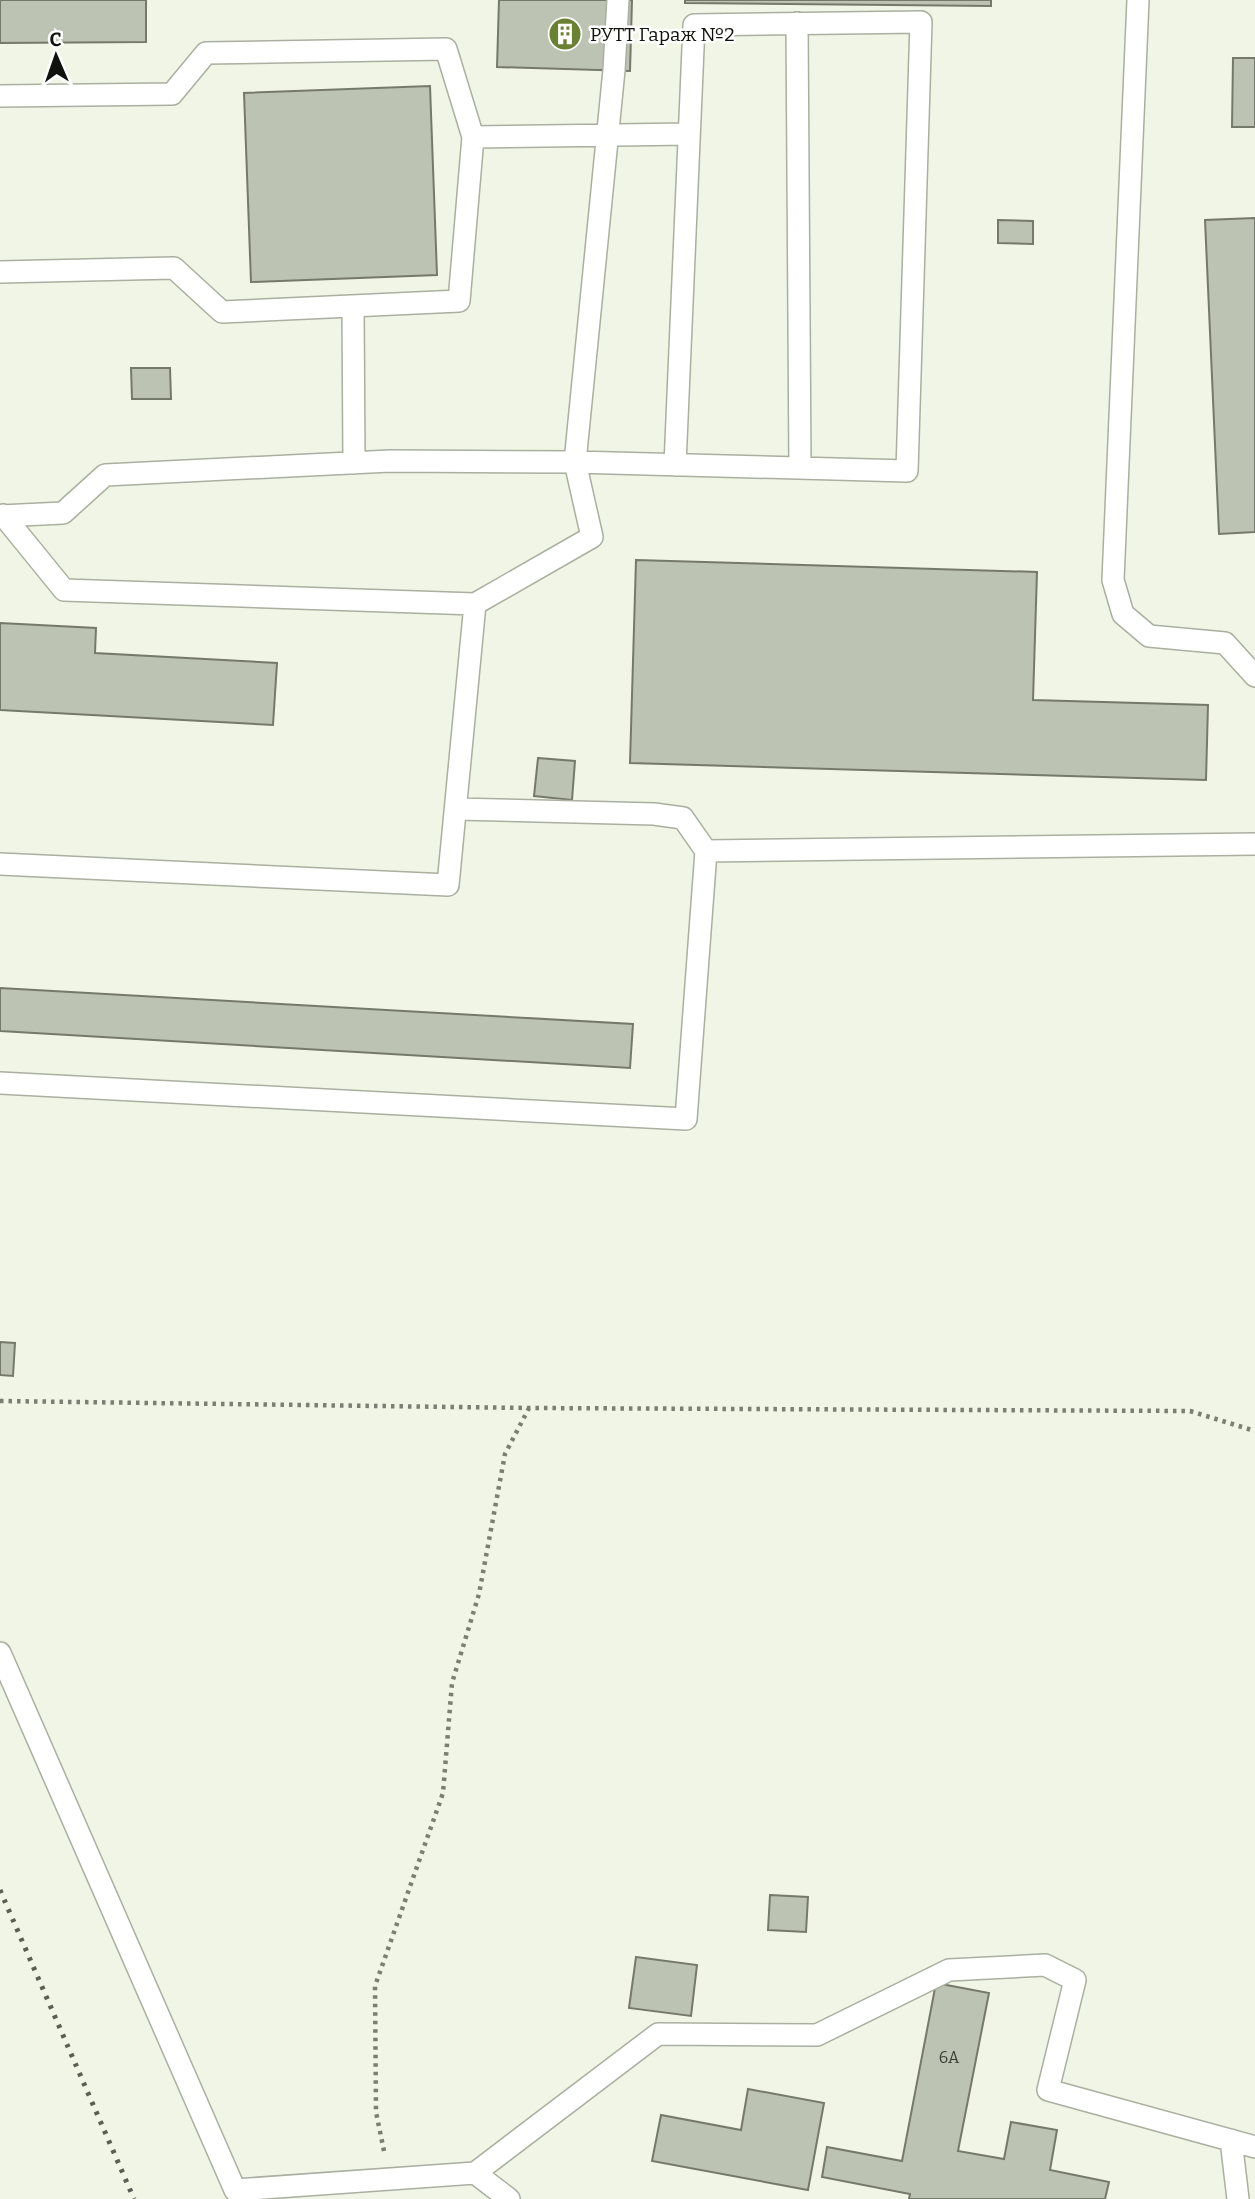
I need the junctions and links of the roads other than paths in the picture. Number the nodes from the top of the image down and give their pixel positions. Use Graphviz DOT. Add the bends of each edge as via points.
graph roads {
  1 [pos="618,0"];
  2 [pos="1138,0"];
  3 [pos="797,23"];
  4 [pos="0,96"];
  5 [pos="689,134"];
  6 [pos="608,135"];
  7 [pos="473,137"];
  8 [pos="0,272"];
  9 [pos="353,306"];
  10 [pos="575,462"];
  11 [pos="354,463"];
  12 [pos="676,465"];
  13 [pos="800,468"];
  14 [pos="1,516"];
  15 [pos="475,604"];
  16 [pos="1255,676"];
  17 [pos="456,809"];
  18 [pos="1255,844"];
  19 [pos="705,850"];
  20 [pos="0,864"];
  21 [pos="0,1083"];
  22 [pos="0,1653"];
  23 [pos="1231,2140"];
  24 [pos="1255,2147"];
  25 [pos="475,2173"];
  26 [pos="509,2199"];
  27 [pos="1238,2199"];
  1 -- 6 [label="lane"];
  2 -- 16 [label="lane" via="1112,580 1123,614 1149,636 1225,643"];
  3 -- 5 [label="lane" via="694,25"];
  3 -- 13 [label="lane"];
  3 -- 13 [label="lane" via="921,22 907,471"];
  4 -- 7 [label="lane" via="172,94 206,53 446,49"];
  5 -- 6 [label="lane"];
  5 -- 12 [label="lane"];
  6 -- 7 [label="lane"];
  6 -- 10 [label="lane"];
  7 -- 9 [label="lane" via="459,301"];
  8 -- 9 [label="lane" via="174,268 222,312"];
  9 -- 11 [label="lane"];
  10 -- 11 [label="lane"];
  10 -- 12 [label="lane"];
  10 -- 15 [label="lane" via="592,537"];
  11 -- 14 [label="lane" via="105,475 63,513"];
  12 -- 13 [label="lane"];
  14 -- 15 [label="lane" via="64,590"];
  15 -- 17 [label="lane"];
  17 -- 19 [label="lane" via="683,818"];
  17 -- 20 [label="lane" via="449,885"];
  18 -- 19 [label="lane"];
  19 -- 21 [label="lane" via="686,1119"];
  22 -- 25 [label="lane" via="235,2190"];
  23 -- 24 [label="lane"];
  23 -- 25 [label="lane" via="1048,2090 1075,1980 1045,1965 949,1970 817,2035 658,2034"];
  23 -- 27 [label="lane"];
  25 -- 26 [label="lane"];
}
